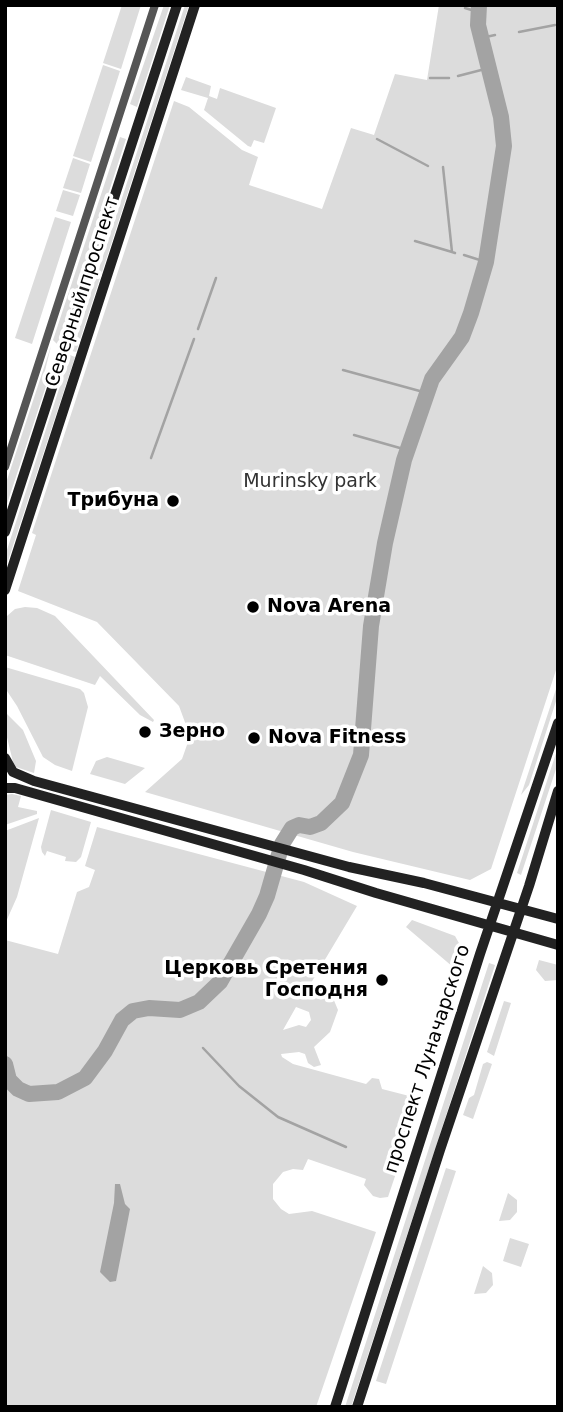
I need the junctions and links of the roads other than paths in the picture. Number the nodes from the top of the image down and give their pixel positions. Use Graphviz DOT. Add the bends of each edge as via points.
graph roads {
  1 [pos="155,5"];
  2 [pos="177,5"];
  3 [pos="195,5"];
  4 [pos="5,467"];
  5 [pos="5,532"];
  6 [pos="5,590"];
  7 [pos="558,723"];
  8 [pos="5,758"];
  9 [pos="5,788"];
  10 [pos="558,790"];
  11 [pos="497,903"];
  12 [pos="522,909"];
  13 [pos="558,919"];
  14 [pos="489,926"];
  15 [pos="514,933"];
  16 [pos="558,945"];
  17 [pos="335,1407"];
  18 [pos="357,1407"];
  1 -- 4 [label="street, Северный проспект"];
  2 -- 5 [label="main road, Северный проспект"];
  3 -- 6 [label="main road, Северный проспект"];
  7 -- 11 [label="main road, проспект Луначарского"];
  8 -- 11 [label="main road" via="13,772 34,781"];
  9 -- 14 [label="main road"];
  10 -- 12 [label="main road, проспект Луначарского"];
  11 -- 12 [label="main road"];
  11 -- 14 [label="main road, проспект Луначарского"];
  12 -- 13 [label="main road"];
  12 -- 15 [label="main road, проспект Луначарского"];
  14 -- 15 [label="main road"];
  14 -- 17 [label="main road, проспект Луначарского"];
  15 -- 16 [label="main road"];
  15 -- 18 [label="main road, проспект Луначарского"];
}
